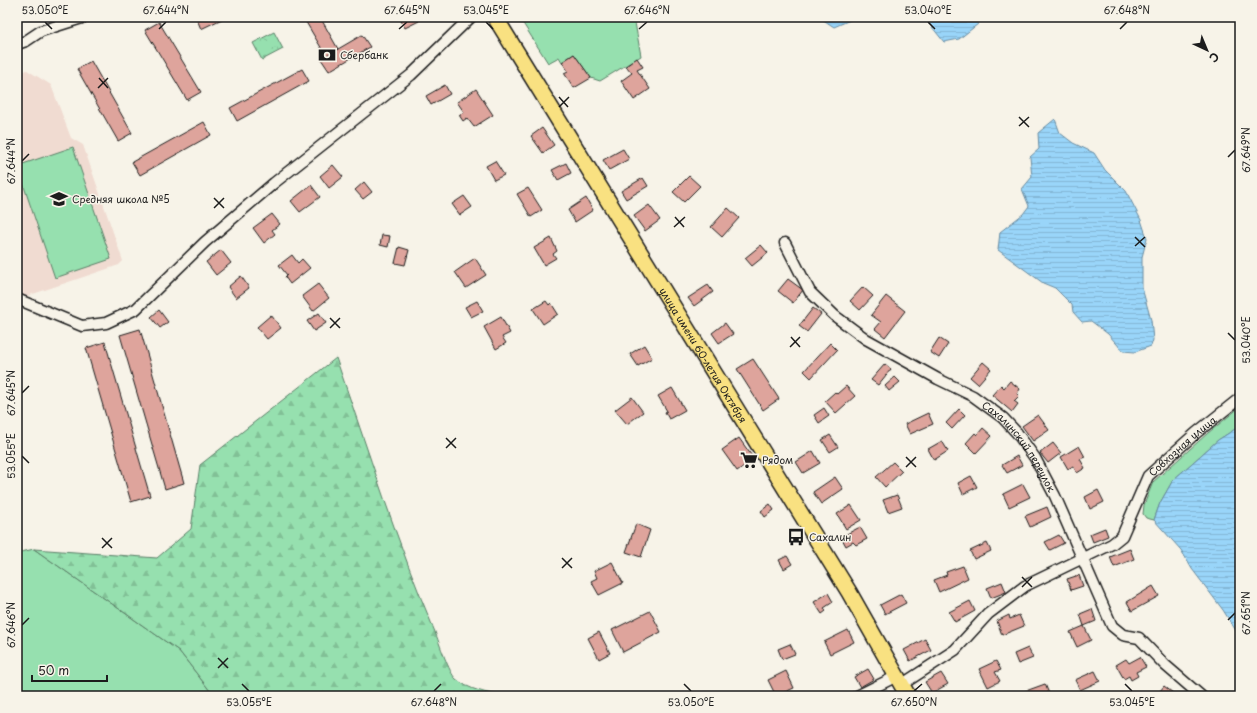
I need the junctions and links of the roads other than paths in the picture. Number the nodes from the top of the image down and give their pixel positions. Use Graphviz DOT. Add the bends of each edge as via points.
graph roads {
  1 [pos="85,17"];
  2 [pos="471,17"];
  3 [pos="495,17"];
  4 [pos="17,44"];
  5 [pos="785,243"];
  6 [pos="17,299"];
  7 [pos="1240,398"];
  8 [pos="1082,558"];
  9 [pos="902,686"];
  10 [pos="857,696"];
  11 [pos="1201,696"];
  1 -- 4 [label="street" via="41,31"];
  2 -- 6 [label="street" via="411,75 274,183 205,242 136,309 106,323 82,326"];
  3 -- 9 [label="main road, улица имени 60-летия Октября" via="845,585"];
  5 -- 8 [label="street, Сахалинский переулок" via="810,292 835,316 866,339 973,396 1003,418 1035,458"];
  7 -- 8 [label="street, Совхозная улица" via="1148,476 1122,536 1112,544"];
  8 -- 9 [label="street, Совхозная улица" via="1025,586 988,614 955,650"];
  8 -- 11 [label="street, Сахалинский переулок" via="1112,626 1123,635 1139,638"];
  9 -- 10 [label="street, Совхозная улица"];
}
